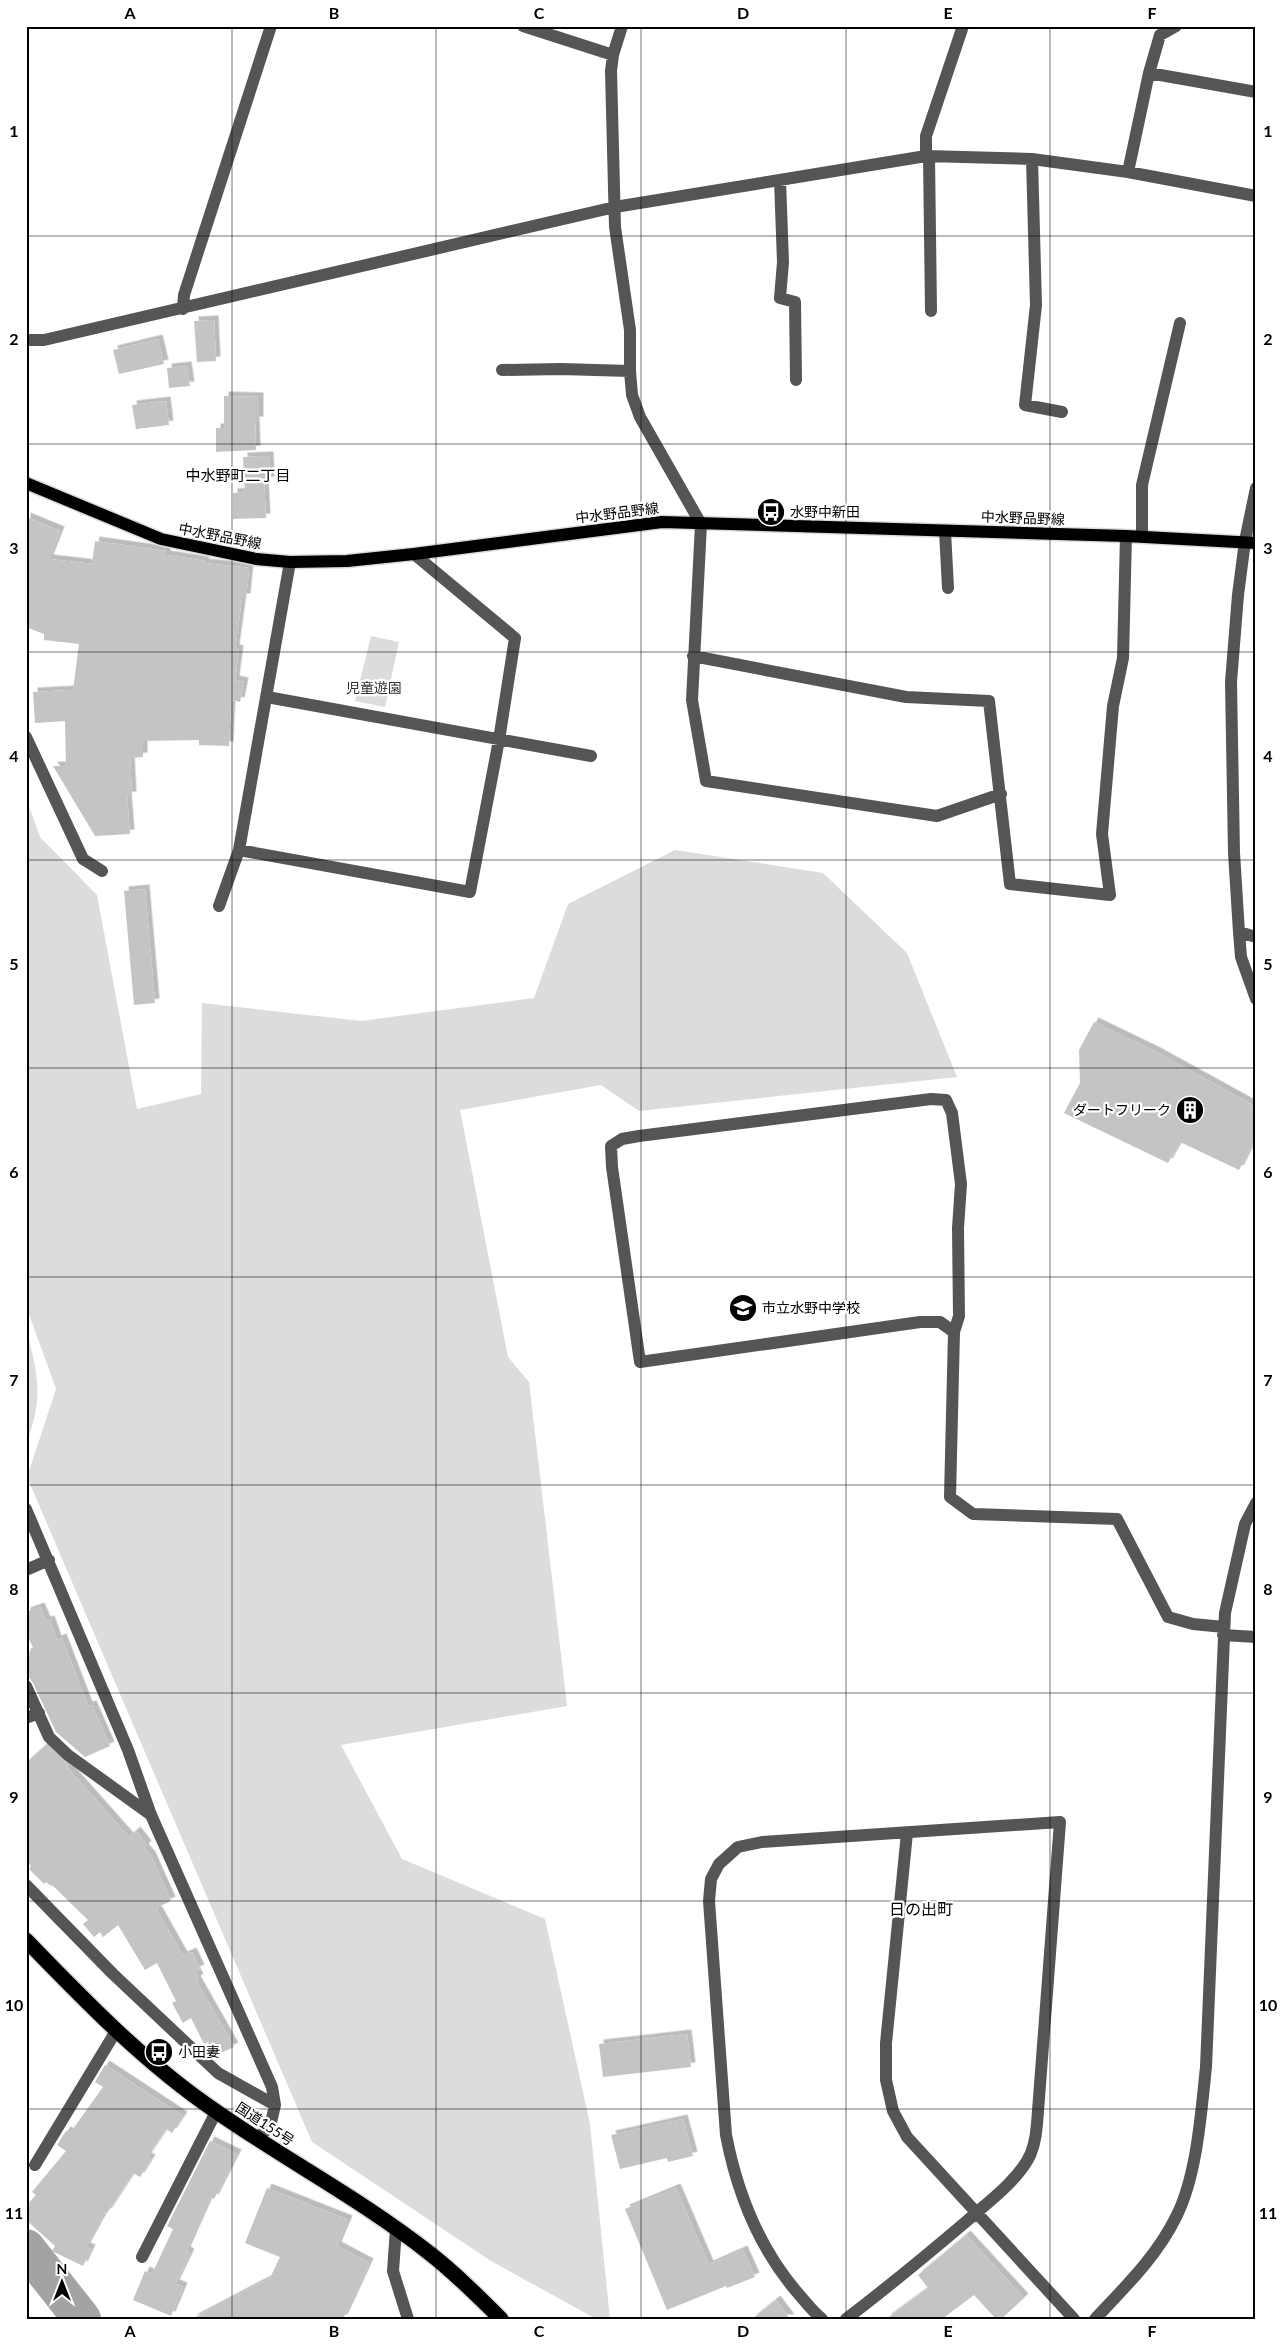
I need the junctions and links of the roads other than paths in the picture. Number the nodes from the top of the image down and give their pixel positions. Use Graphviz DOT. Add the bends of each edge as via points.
graph roads {
  1 [pos="271,26"];
  2 [pos="523,26"];
  3 [pos="622,26"];
  4 [pos="963,26"];
  5 [pos="1176,26"];
  6 [pos="613,55"];
  7 [pos="1149,73"];
  8 [pos="1256,92"];
  9 [pos="928,156"];
  10 [pos="1032,159"];
  11 [pos="1128,172"];
  12 [pos="780,180"];
  13 [pos="1256,196"];
  14 [pos="614,207"];
  15 [pos="183,309"];
  16 [pos="931,311"];
  17 [pos="1180,323"];
  18 [pos="26,340"];
  19 [pos="502,370"];
  20 [pos="630,371"];
  21 [pos="796,380"];
  22 [pos="1062,412"];
  23 [pos="26,483"];
  24 [pos="1256,488"];
  25 [pos="701,524"];
  26 [pos="945,531"];
  27 [pos="1126,536"];
  28 [pos="1142,536"];
  29 [pos="1250,542"];
  30 [pos="414,554"];
  31 [pos="290,562"];
  32 [pos="948,588"];
  33 [pos="693,656"];
  34 [pos="267,697"];
  35 [pos="26,738"];
  36 [pos="499,740"];
  37 [pos="591,756"];
  38 [pos="1000,794"];
  39 [pos="239,850"];
  40 [pos="102,871"];
  41 [pos="219,906"];
  42 [pos="1239,932"];
  43 [pos="1256,938"];
  44 [pos="1256,999"];
  45 [pos="954,1332"];
  46 [pos="1256,1503"];
  47 [pos="26,1509"];
  48 [pos="1250,1524"];
  49 [pos="49,1560"];
  50 [pos="26,1570"];
  51 [pos="1223,1631"];
  52 [pos="1256,1637"];
  53 [pos="26,1686"];
  54 [pos="38,1713"];
  55 [pos="26,1718"];
  56 [pos="151,1815"];
  57 [pos="907,1832"];
  58 [pos="26,1885"];
  59 [pos="26,1940"];
  60 [pos="116,2031"];
  61 [pos="276,2105"];
  62 [pos="216,2112"];
  63 [pos="257,2138"];
  64 [pos="35,2165"];
  65 [pos="976,2212"];
  66 [pos="396,2229"];
  67 [pos="142,2257"];
  68 [pos="408,2319"];
  69 [pos="501,2319"];
  70 [pos="822,2319"];
  71 [pos="846,2319"];
  72 [pos="1074,2319"];
  73 [pos="1096,2319"];
  1 -- 15 [label="street" via="184,295"];
  2 -- 6 [label="street"];
  3 -- 6 [label="street"];
  4 -- 9 [label="street" via="926,136"];
  5 -- 7 [label="street" via="1160,35"];
  6 -- 14 [label="street"];
  7 -- 8 [label="street"];
  7 -- 11 [label="street"];
  9 -- 10 [label="street"];
  9 -- 12 [label="street"];
  9 -- 16 [label="street"];
  10 -- 11 [label="street"];
  10 -- 22 [label="street" via="1036,305 1025,405"];
  11 -- 13 [label="street"];
  12 -- 14 [label="street"];
  12 -- 21 [label="street" via="784,262 780,298 796,302"];
  14 -- 15 [label="street"];
  14 -- 20 [label="street" via="614,227 630,330"];
  15 -- 18 [label="street" via="44,340"];
  17 -- 28 [label="street" via="1142,485"];
  19 -- 20 [label="street"];
  20 -- 25 [label="street" via="632,394 640,417"];
  23 -- 31 [label="main road, 中水野品野線" via="161,539"];
  24 -- 29 [label="street"];
  25 -- 26 [label="main road, 中水野品野線"];
  25 -- 30 [label="main road, 中水野品野線" via="662,522"];
  25 -- 33 [label="street"];
  26 -- 27 [label="main road, 中水野品野線"];
  26 -- 32 [label="street"];
  27 -- 28 [label="main road, 中水野品野線"];
  27 -- 38 [label="street" via="1123,658 1113,706 1102,834 1110,896 1010,884"];
  28 -- 29 [label="main road, 中水野品野線"];
  29 -- 42 [label="street" via="1231,682"];
  30 -- 31 [label="main road, 中水野品野線" via="346,561"];
  30 -- 36 [label="street" via="515,638"];
  31 -- 34 [label="street"];
  33 -- 38 [label="street" via="906,697 988,701"];
  33 -- 38 [label="street" via="692,700 706,781 937,816"];
  34 -- 36 [label="street"];
  34 -- 39 [label="street"];
  35 -- 40 [label="street" via="83,859"];
  36 -- 37 [label="street"];
  36 -- 39 [label="street" via="470,892"];
  39 -- 41 [label="street"];
  42 -- 43 [label="street"];
  42 -- 44 [label="street" via="1241,957"];
  45 -- 45 [label="street" via="940,1322 920,1322 640,1362 611,1146 622,1139 639,1136 931,1099 946,1100 952,1113 961,1184 959,1316"];
  45 -- 51 [label="street" via="950,1497 973,1514 1117,1520 1168,1617"];
  46 -- 48 [label="street"];
  47 -- 49 [label="street"];
  48 -- 51 [label="street"];
  49 -- 50 [label="street"];
  49 -- 56 [label="street" via="128,1750"];
  51 -- 52 [label="street"];
  51 -- 73 [label="street" via="1206,2068 1200,2128 1177,2217 1146,2264"];
  53 -- 54 [label="street"];
  54 -- 55 [label="street"];
  54 -- 56 [label="street" via="49,1737 62,1749"];
  56 -- 61 [label="street" via="272,2086"];
  57 -- 65 [label="street" via="886,2043 886,2080 893,2111 907,2137"];
  57 -- 65 [label="street" via="1060,1822 1035,2143 1028,2160 1014,2178"];
  57 -- 70 [label="street" via="762,1842 738,1847 719,1864 711,1879 709,1901 726,2135 731,2164 766,2251"];
  58 -- 61 [label="street" via="113,1974 218,2073"];
  59 -- 60 [label="highway, 国道155号"];
  60 -- 62 [label="highway, 国道155号"];
  60 -- 64 [label="street"];
  61 -- 63 [label="street" via="270,2127"];
  62 -- 63 [label="highway, 国道155号"];
  62 -- 67 [label="street"];
  63 -- 66 [label="highway, 国道155号"];
  65 -- 71 [label="street"];
  65 -- 72 [label="street"];
  66 -- 68 [label="street" via="393,2271"];
  66 -- 69 [label="highway, 国道155号" via="429,2253"];
}
